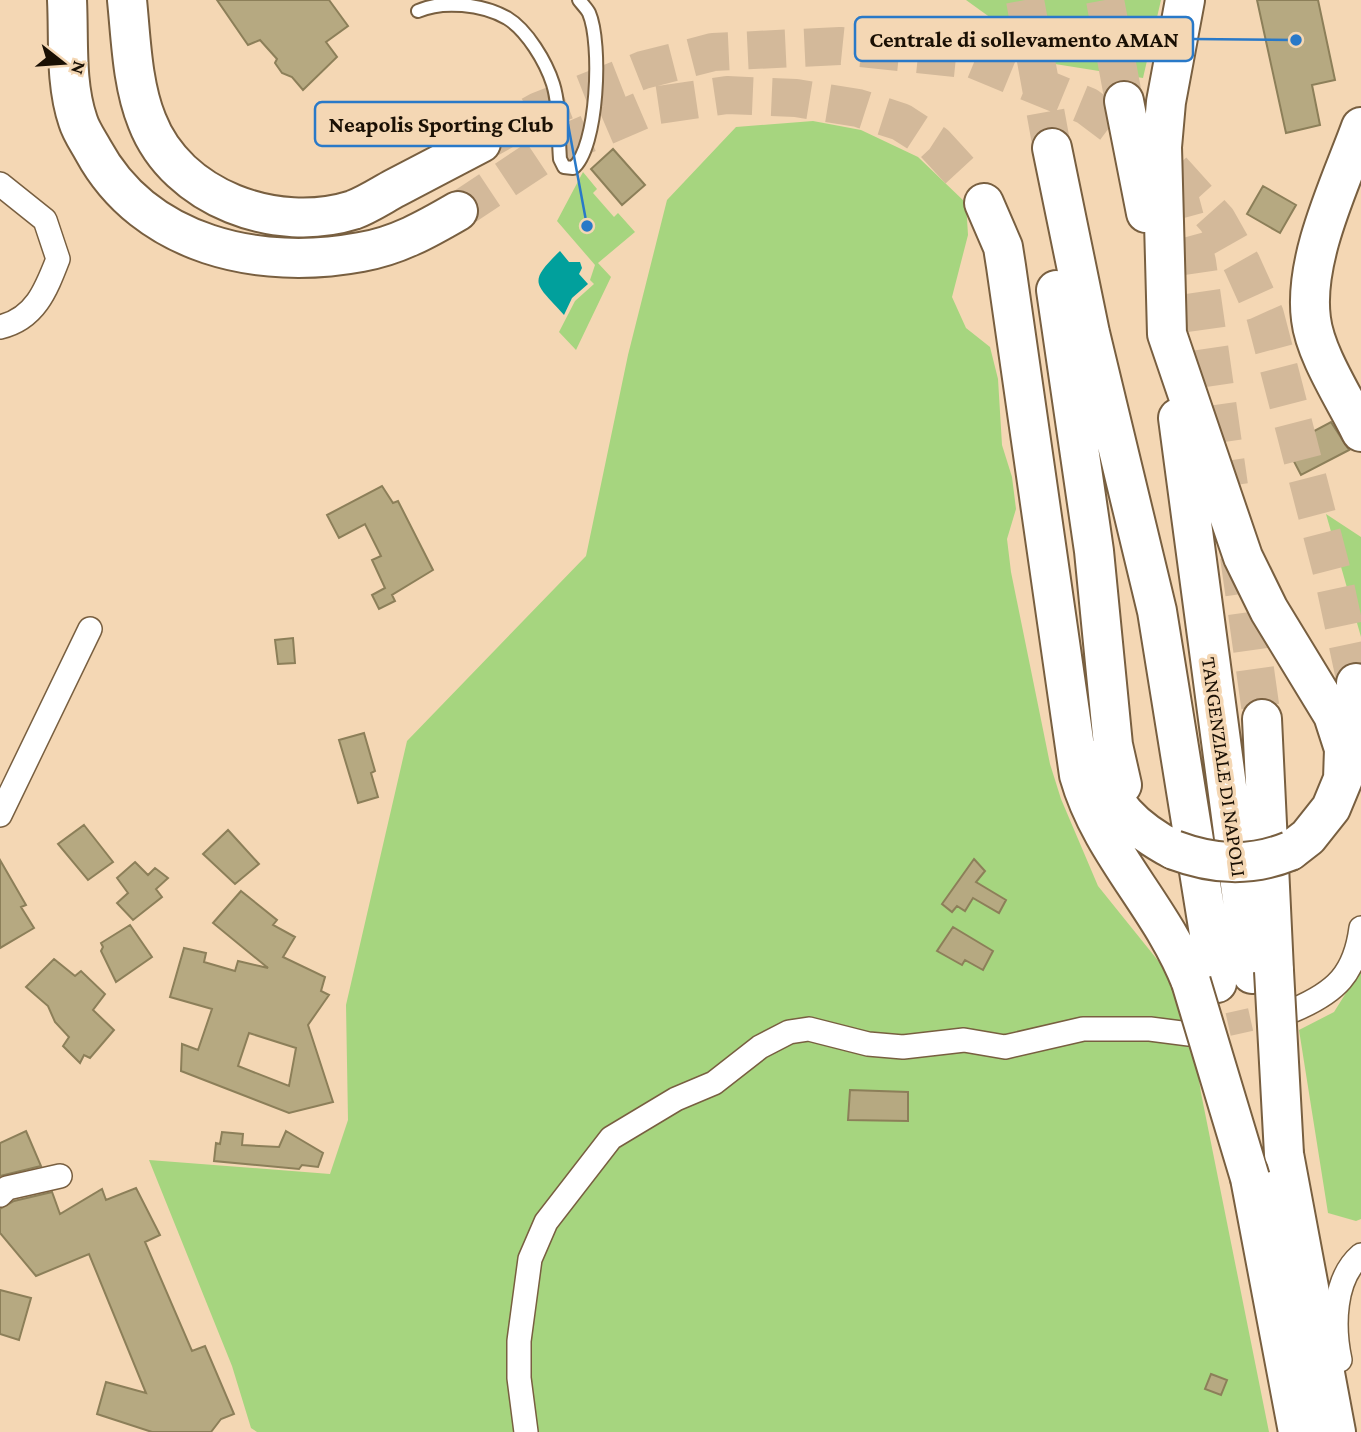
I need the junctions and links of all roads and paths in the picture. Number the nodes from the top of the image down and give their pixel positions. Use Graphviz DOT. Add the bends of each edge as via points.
graph roads {
  1 [pos="67,0"];
  2 [pos="127,0"];
  3 [pos="579,0"];
  4 [pos="1185,0"];
  5 [pos="418,11"];
  6 [pos="1124,101"];
  7 [pos="1361,127"];
  8 [pos="481,144"];
  9 [pos="0,184"];
  10 [pos="458,211"];
  11 [pos="0,327"];
  12 [pos="1167,334"];
  13 [pos="1361,432"];
  14 [pos="90,629"];
  15 [pos="1356,683"];
  16 [pos="1262,719"];
  17 [pos="1361,722"];
  18 [pos="1361,757"];
  19 [pos="0,815"];
  20 [pos="1174,850"];
  21 [pos="1290,851"];
  22 [pos="1361,928"];
  23 [pos="1234,978"];
  24 [pos="1294,1010"];
  25 [pos="1189,1034"];
  26 [pos="60,1177"];
  27 [pos="0,1195"];
  28 [pos="1361,1255"];
  29 [pos="526,1432"];
  30 [pos="1298,1432"];
  31 [pos="1336,1432"];
  32 [pos="1353,1432"];
  1 -- 10 [label="highway" via="70,83 78,122 102,167 129,199 169,227 205,245 258,257 312,257 362,252 409,238"];
  2 -- 8 [label="highway" via="132,54 146,120 161,149 206,190 237,205 301,219 329,216 356,209"];
  3 -- 5 [label="lane" via="589,13 597,79 585,153 573,168 564,167 560,159 553,85 536,49 507,19 465,4"];
  4 -- 12 [label="highway" via="1162,147"];
  6 -- 12 [label="highway, TANGENZIALE DI NAPOLI"];
  7 -- 13 [label="highway" via="1323,234 1310,294 1316,341"];
  9 -- 11 [label="street" via="45,220 58,259 42,299 17,323"];
  12 -- 21 [label="highway" via="1242,557 1333,715 1344,749 1343,779 1331,808"];
  12 -- 23 [label="highway, TANGENZIALE DI NAPOLI"];
  14 -- 19 [label="street"];
  15 -- 17 [label="highway"];
  16 -- 23 [label="highway"];
  18 -- 21 [label="highway" via="1353,794 1344,808 1320,834"];
  20 -- 21 [label="highway, bridge" via="1225,863 1261,860"];
  20 -- 23 [label="highway" via="1126,817 1107,787 1100,765 1039,326 1019,265 977,193 1003,247 1079,775 1100,832 1165,926"];
  20 -- 23 [label="highway, TANGENZIALE DI NAPOLI" via="1133,810 1116,765 1094,551 1054,273 1052,152 1157,611"];
  22 -- 24 [label="street" via="1346,977 1322,998"];
  23 -- 30 [label="highway, bridge" via="1250,1178"];
  23 -- 31 [label="highway, bridge" via="1284,1154"];
  25 -- 29 [label="street" via="1083,1029 1005,1047 964,1040 902,1047 809,1030 789,1032 760,1047 714,1083 611,1139 546,1222 530,1259 519,1341"];
  26 -- 27 [label="street" via="7,1188"];
  28 -- 32 [label="street" via="1348,1274 1336,1318"];
}
